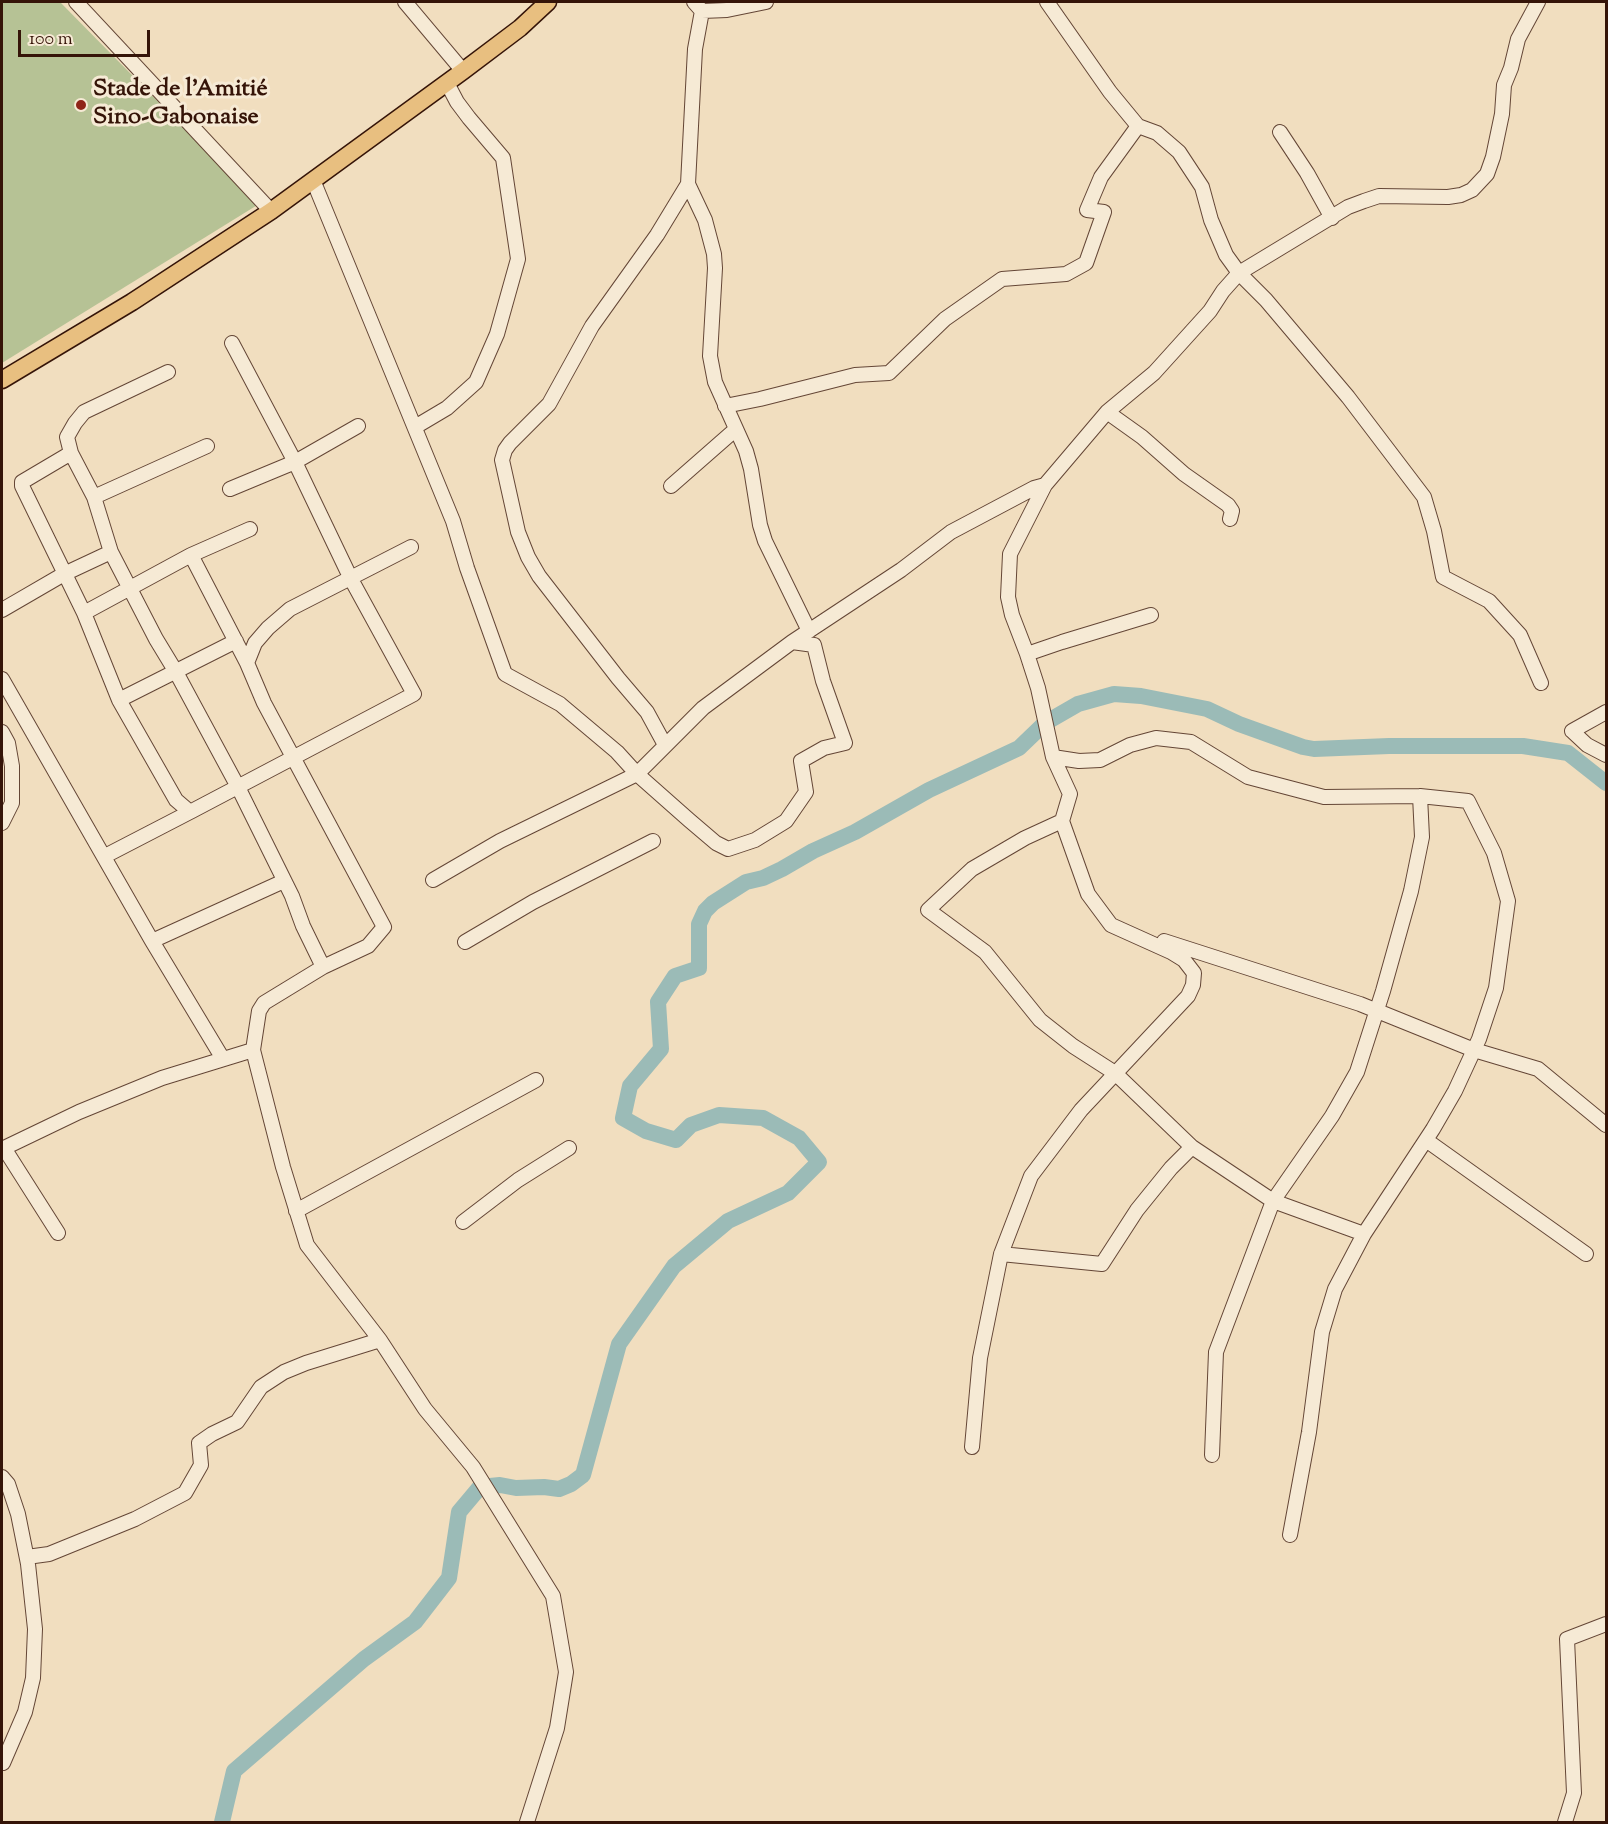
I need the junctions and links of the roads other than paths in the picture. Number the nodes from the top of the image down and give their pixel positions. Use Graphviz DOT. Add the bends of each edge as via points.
graph roads {
  1 [pos="76,2"];
  2 [pos="405,2"];
  3 [pos="548,2"];
  4 [pos="766,2"];
  5 [pos="1047,2"];
  6 [pos="1538,2"];
  7 [pos="698,6"];
  8 [pos="463,71"];
  9 [pos="447,83"];
  10 [pos="1138,126"];
  11 [pos="1280,132"];
  12 [pos="313,180"];
  13 [pos="688,184"];
  14 [pos="271,211"];
  15 [pos="1332,218"];
  16 [pos="1239,273"];
  17 [pos="232,343"];
  18 [pos="168,372"];
  19 [pos="2,380"];
  20 [pos="725,406"];
  21 [pos="1107,412"];
  22 [pos="358,426"];
  23 [pos="415,427"];
  24 [pos="736,429"];
  25 [pos="207,446"];
  26 [pos="71,453"];
  27 [pos="295,462"];
  28 [pos="1045,485"];
  29 [pos="671,486"];
  30 [pos="230,489"];
  31 [pos="94,497"];
  32 [pos="1230,519"];
  33 [pos="250,529"];
  34 [pos="411,547"];
  35 [pos="111,552"];
  36 [pos="191,555"];
  37 [pos="64,574"];
  38 [pos="351,579"];
  39 [pos="130,589"];
  40 [pos="2,610"];
  41 [pos="84,613"];
  42 [pos="1151,615"];
  43 [pos="809,631"];
  44 [pos="236,641"];
  45 [pos="792,642"];
  46 [pos="1028,654"];
  47 [pos="247,663"];
  48 [pos="176,672"];
  49 [pos="2,679"];
  50 [pos="1541,683"];
  51 [pos="119,700"];
  52 [pos="1606,712"];
  53 [pos="2,732"];
  54 [pos="665,745"];
  55 [pos="1606,755"];
  56 [pos="1053,757"];
  57 [pos="294,758"];
  58 [pos="637,774"];
  59 [pos="238,787"];
  60 [pos="1420,796"];
  61 [pos="190,812"];
  62 [pos="1062,821"];
  63 [pos="2,823"];
  64 [pos="653,841"];
  65 [pos="105,856"];
  66 [pos="433,880"];
  67 [pos="284,881"];
  68 [pos="1112,925"];
  69 [pos="152,941"];
  70 [pos="465,942"];
  71 [pos="322,967"];
  72 [pos="1377,1011"];
  73 [pos="253,1050"];
  74 [pos="1474,1050"];
  75 [pos="223,1059"];
  76 [pos="1115,1073"];
  77 [pos="536,1080"];
  78 [pos="1606,1125"];
  79 [pos="1426,1140"];
  80 [pos="1192,1147"];
  81 [pos="569,1148"];
  82 [pos="3,1149"];
  83 [pos="1273,1201"];
  84 [pos="296,1211"];
  85 [pos="463,1222"];
  86 [pos="58,1233"];
  87 [pos="1364,1234"];
  88 [pos="1001,1254"];
  89 [pos="1586,1254"];
  90 [pos="380,1340"];
  91 [pos="972,1447"];
  92 [pos="1212,1455"];
  93 [pos="2,1477"];
  94 [pos="1290,1535"];
  95 [pos="27,1557"];
  96 [pos="1606,1624"];
  97 [pos="3,1763"];
  98 [pos="526,1822"];
  99 [pos="1564,1822"];
  1 -- 14 [label="street"];
  2 -- 8 [label="street"];
  3 -- 8 [label="main road"];
  4 -- 7 [label="street" via="727,10"];
  5 -- 10 [label="street"];
  6 -- 15 [label="street" via="1518,39 1504,85 1493,157 1479,184 1467,193 1448,197 1379,196 1348,207"];
  7 -- 13 [label="street"];
  8 -- 9 [label="main road"];
  9 -- 12 [label="main road"];
  9 -- 23 [label="street" via="457,102 503,158 518,259 497,334 476,382 447,408"];
  10 -- 16 [label="street" via="1158,133 1179,152 1202,187 1226,255"];
  10 -- 20 [label="street" via="1101,177 1088,210 1104,212 1086,262 1066,274 1002,279 945,319 889,374 855,375"];
  11 -- 15 [label="street"];
  12 -- 14 [label="main road"];
  12 -- 23 [label="street"];
  13 -- 20 [label="street" via="705,220 714,254 711,368"];
  13 -- 54 [label="street" via="592,326 549,404 510,443 502,460 518,532 528,557 647,712"];
  14 -- 19 [label="main road" via="132,302"];
  15 -- 16 [label="street"];
  16 -- 21 [label="street" via="1154,374"];
  16 -- 50 [label="street" via="1348,397 1424,497 1443,577 1488,601 1520,636"];
  17 -- 27 [label="street"];
  18 -- 26 [label="street" via="84,412 67,437"];
  20 -- 24 [label="street"];
  21 -- 28 [label="street"];
  21 -- 32 [label="street" via="1228,505 1232,510"];
  22 -- 27 [label="street"];
  23 -- 58 [label="street" via="453,521 505,674 560,704"];
  24 -- 29 [label="street"];
  24 -- 43 [label="street" via="751,469 765,541"];
  25 -- 31 [label="street"];
  26 -- 31 [label="street"];
  26 -- 37 [label="street" via="22,482"];
  27 -- 30 [label="street"];
  27 -- 38 [label="street"];
  28 -- 43 [label="street" via="951,532"];
  28 -- 46 [label="street" via="1015,542 1009,563 1008,597"];
  31 -- 35 [label="street"];
  33 -- 36 [label="street"];
  34 -- 38 [label="street"];
  35 -- 37 [label="street"];
  35 -- 39 [label="street"];
  36 -- 39 [label="street"];
  36 -- 44 [label="street"];
  37 -- 40 [label="street"];
  37 -- 41 [label="street"];
  38 -- 47 [label="street" via="290,609 255,643"];
  38 -- 57 [label="street" via="414,694"];
  39 -- 41 [label="street"];
  39 -- 48 [label="street"];
  41 -- 51 [label="street"];
  42 -- 46 [label="street"];
  43 -- 45 [label="street"];
  44 -- 47 [label="street"];
  44 -- 48 [label="street"];
  45 -- 54 [label="street" via="703,708"];
  45 -- 58 [label="street" via="814,645 846,743 824,748 801,761 806,792 786,821 755,840 728,849 716,843"];
  46 -- 56 [label="street"];
  47 -- 57 [label="street"];
  48 -- 51 [label="street"];
  48 -- 59 [label="street"];
  49 -- 65 [label="street"];
  51 -- 61 [label="street" via="176,800"];
  52 -- 55 [label="street" via="1572,731"];
  53 -- 63 [label="street" via="10,750 12,803"];
  54 -- 58 [label="street"];
  56 -- 60 [label="street" via="1100,760 1156,738 1191,742 1248,777 1324,797"];
  56 -- 62 [label="street" via="1070,794"];
  57 -- 59 [label="street"];
  57 -- 71 [label="street" via="384,927 368,946"];
  58 -- 66 [label="street" via="500,841"];
  59 -- 61 [label="street"];
  59 -- 67 [label="street"];
  60 -- 72 [label="street" via="1420,848"];
  60 -- 74 [label="street" via="1467,801 1494,853 1508,901 1496,988"];
  61 -- 65 [label="street"];
  62 -- 68 [label="street" via="1088,894"];
  62 -- 76 [label="street" via="972,869 928,910 985,952 1040,1020"];
  64 -- 70 [label="street" via="533,902"];
  65 -- 69 [label="street"];
  67 -- 69 [label="street"];
  67 -- 71 [label="street"];
  68 -- 72 [label="street"];
  68 -- 76 [label="street" via="1171,951 1194,973 1188,996"];
  69 -- 75 [label="street"];
  71 -- 73 [label="street" via="264,1003 259,1011"];
  72 -- 74 [label="street"];
  72 -- 83 [label="street" via="1357,1072 1332,1116"];
  73 -- 75 [label="street"];
  73 -- 84 [label="street"];
  74 -- 78 [label="street" via="1538,1070"];
  74 -- 79 [label="street"];
  75 -- 82 [label="street" via="162,1078"];
  76 -- 80 [label="street"];
  76 -- 88 [label="street" via="1031,1176"];
  77 -- 84 [label="street"];
  79 -- 87 [label="street"];
  79 -- 89 [label="street"];
  80 -- 83 [label="street"];
  80 -- 88 [label="street" via="1137,1210 1102,1264"];
  81 -- 85 [label="street"];
  82 -- 86 [label="street"];
  83 -- 87 [label="street"];
  83 -- 92 [label="street" via="1216,1352"];
  84 -- 90 [label="street" via="307,1245"];
  87 -- 94 [label="street" via="1335,1289 1322,1332"];
  88 -- 91 [label="street" via="980,1358"];
  90 -- 95 [label="street" via="306,1362 261,1387 237,1422 199,1443 201,1466 185,1493 135,1519 49,1554"];
  90 -- 98 [label="street" via="425,1409 473,1467 553,1596 566,1672 557,1728"];
  93 -- 95 [label="street" via="18,1514"];
  95 -- 97 [label="street" via="35,1629 33,1678 25,1712"];
  96 -- 99 [label="street" via="1567,1639 1574,1793"];
}
